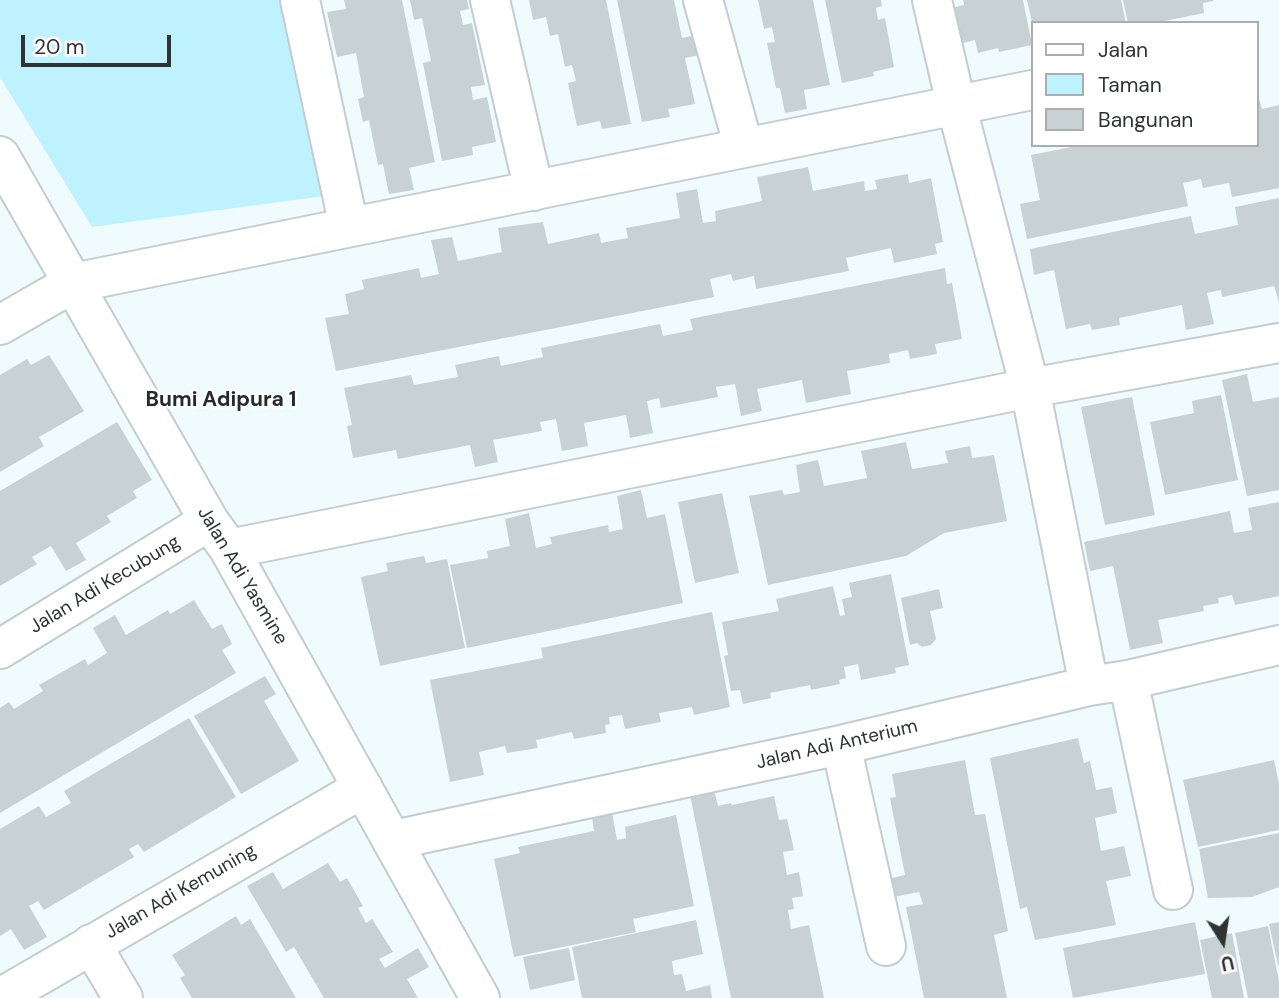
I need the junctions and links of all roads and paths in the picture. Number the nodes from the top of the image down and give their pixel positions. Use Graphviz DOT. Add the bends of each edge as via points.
graph roads {
  1 [pos="300,0"];
  2 [pos="490,0"];
  3 [pos="703,0"];
  4 [pos="932,0"];
  5 [pos="1030,90"];
  6 [pos="956,104"];
  7 [pos="744,148"];
  8 [pos="0,156"];
  9 [pos="534,191"];
  10 [pos="349,227"];
  11 [pos="73,283"];
  12 [pos="0,325"];
  13 [pos="1279,343"];
  14 [pos="1030,388"];
  15 [pos="219,535"];
  16 [pos="1279,645"];
  17 [pos="0,649"];
  18 [pos="1128,680"];
  19 [pos="1088,686"];
  20 [pos="841,745"];
  21 [pos="363,788"];
  22 [pos="393,840"];
  23 [pos="1173,890"];
  24 [pos="91,944"];
  25 [pos="886,946"];
  26 [pos="0,998"];
  27 [pos="122,998"];
  28 [pos="481,998"];
  1 -- 10 [label="street"];
  2 -- 9 [label="street"];
  3 -- 7 [label="street"];
  4 -- 6 [label="street"];
  5 -- 6 [label="street"];
  6 -- 7 [label="street"];
  6 -- 14 [label="street"];
  7 -- 9 [label="street"];
  8 -- 11 [label="street, Jalan Adi Yasmine"];
  9 -- 10 [label="street"];
  10 -- 11 [label="street"];
  11 -- 12 [label="street"];
  11 -- 15 [label="street, Jalan Adi Yasmine"];
  13 -- 14 [label="street"];
  14 -- 15 [label="street"];
  14 -- 19 [label="street"];
  15 -- 17 [label="street, Jalan Adi Kecubung"];
  15 -- 21 [label="street, Jalan Adi Yasmine"];
  16 -- 18 [label="street, Jalan Adi Anterium"];
  18 -- 19 [label="street, Jalan Adi Anterium"];
  18 -- 23 [label="street"];
  19 -- 20 [label="street, Jalan Adi Anterium"];
  20 -- 22 [label="street, Jalan Adi Anterium"];
  20 -- 25 [label="street"];
  21 -- 22 [label="street, Jalan Adi Yasmine"];
  21 -- 24 [label="street, Jalan Adi Kemuning"];
  22 -- 28 [label="street, Jalan Adi Yasmine"];
  24 -- 26 [label="street, Jalan Adi Kemuning"];
  24 -- 27 [label="street"];
}
